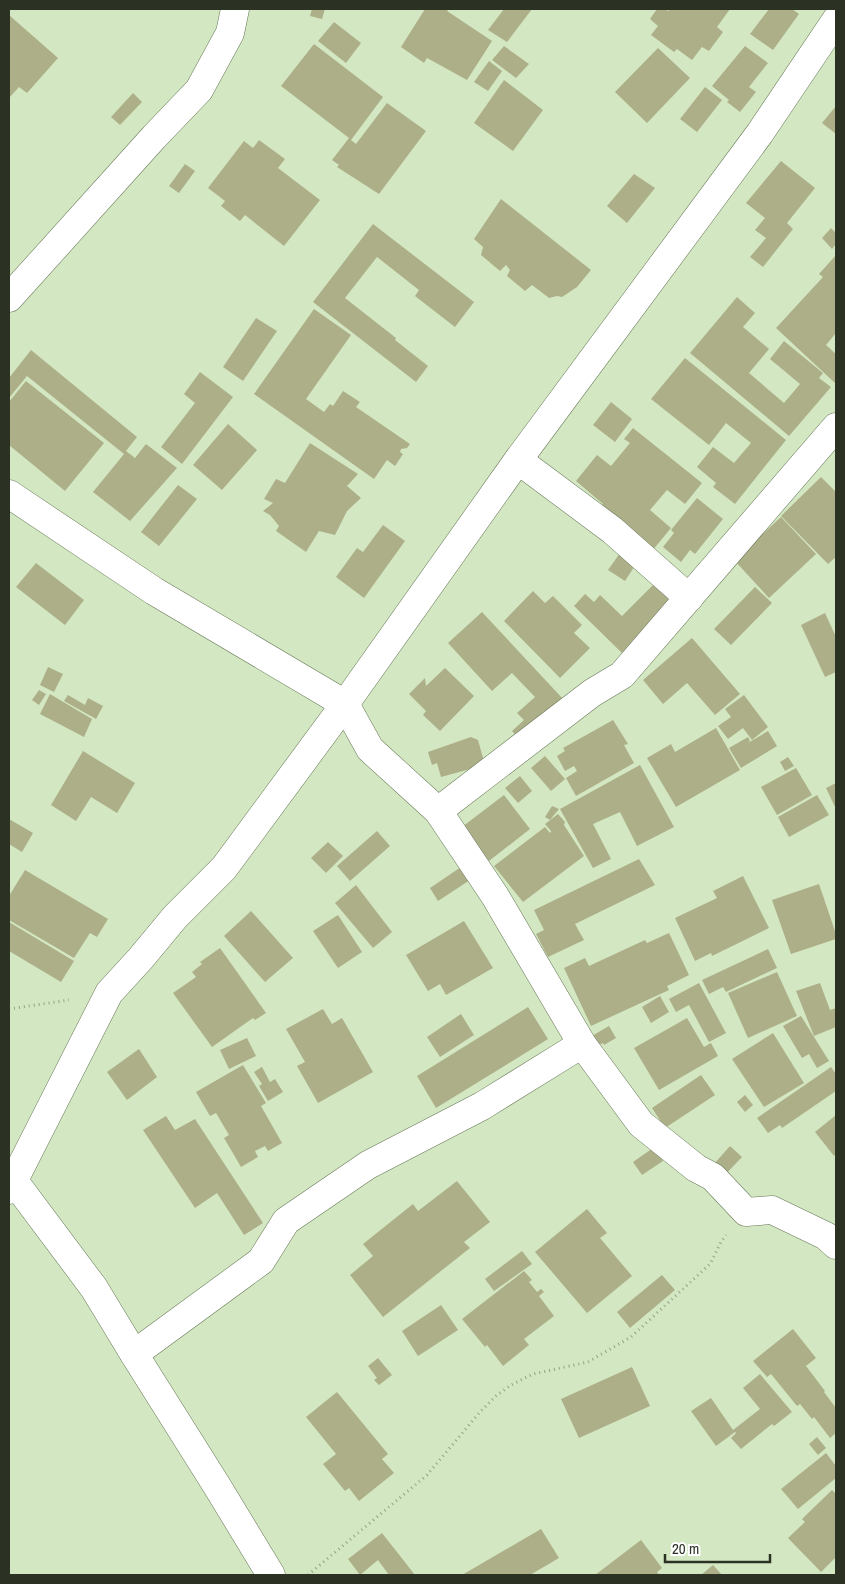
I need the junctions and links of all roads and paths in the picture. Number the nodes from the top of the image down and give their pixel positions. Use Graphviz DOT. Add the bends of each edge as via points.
graph roads {
  1 [pos="235,9"];
  2 [pos="836,20"];
  3 [pos="9,298"];
  4 [pos="836,427"];
  5 [pos="518,460"];
  6 [pos="9,494"];
  7 [pos="689,598"];
  8 [pos="344,704"];
  9 [pos="438,811"];
  10 [pos="109,993"];
  11 [pos="9,1009"];
  12 [pos="582,1044"];
  13 [pos="12,1185"];
  14 [pos="746,1212"];
  15 [pos="836,1245"];
  16 [pos="134,1354"];
  17 [pos="271,1575"];
  18 [pos="308,1575"];
  1 -- 3 [label="street" via="230,33 199,90"];
  2 -- 5 [label="street" via="760,133"];
  4 -- 7 [label="street"];
  5 -- 7 [label="street" via="612,530"];
  5 -- 8 [label="street"];
  6 -- 8 [label="street" via="154,591"];
  7 -- 9 [label="street" via="622,675 592,693"];
  8 -- 9 [label="street" via="370,749"];
  8 -- 10 [label="street" via="224,868 175,917"];
  9 -- 12 [label="street" via="495,896"];
  10 -- 11 [label="path"];
  10 -- 13 [label="street"];
  12 -- 14 [label="street" via="641,1124 696,1168 713,1177"];
  12 -- 16 [label="street" via="482,1106 368,1165 286,1220 261,1261"];
  13 -- 16 [label="street" via="94,1288"];
  14 -- 15 [label="street" via="772,1210 826,1236"];
  14 -- 18 [label="path" via="720,1242 710,1264 631,1337 588,1362 533,1374 511,1384 480,1412 427,1475"];
  16 -- 17 [label="street"];
}
